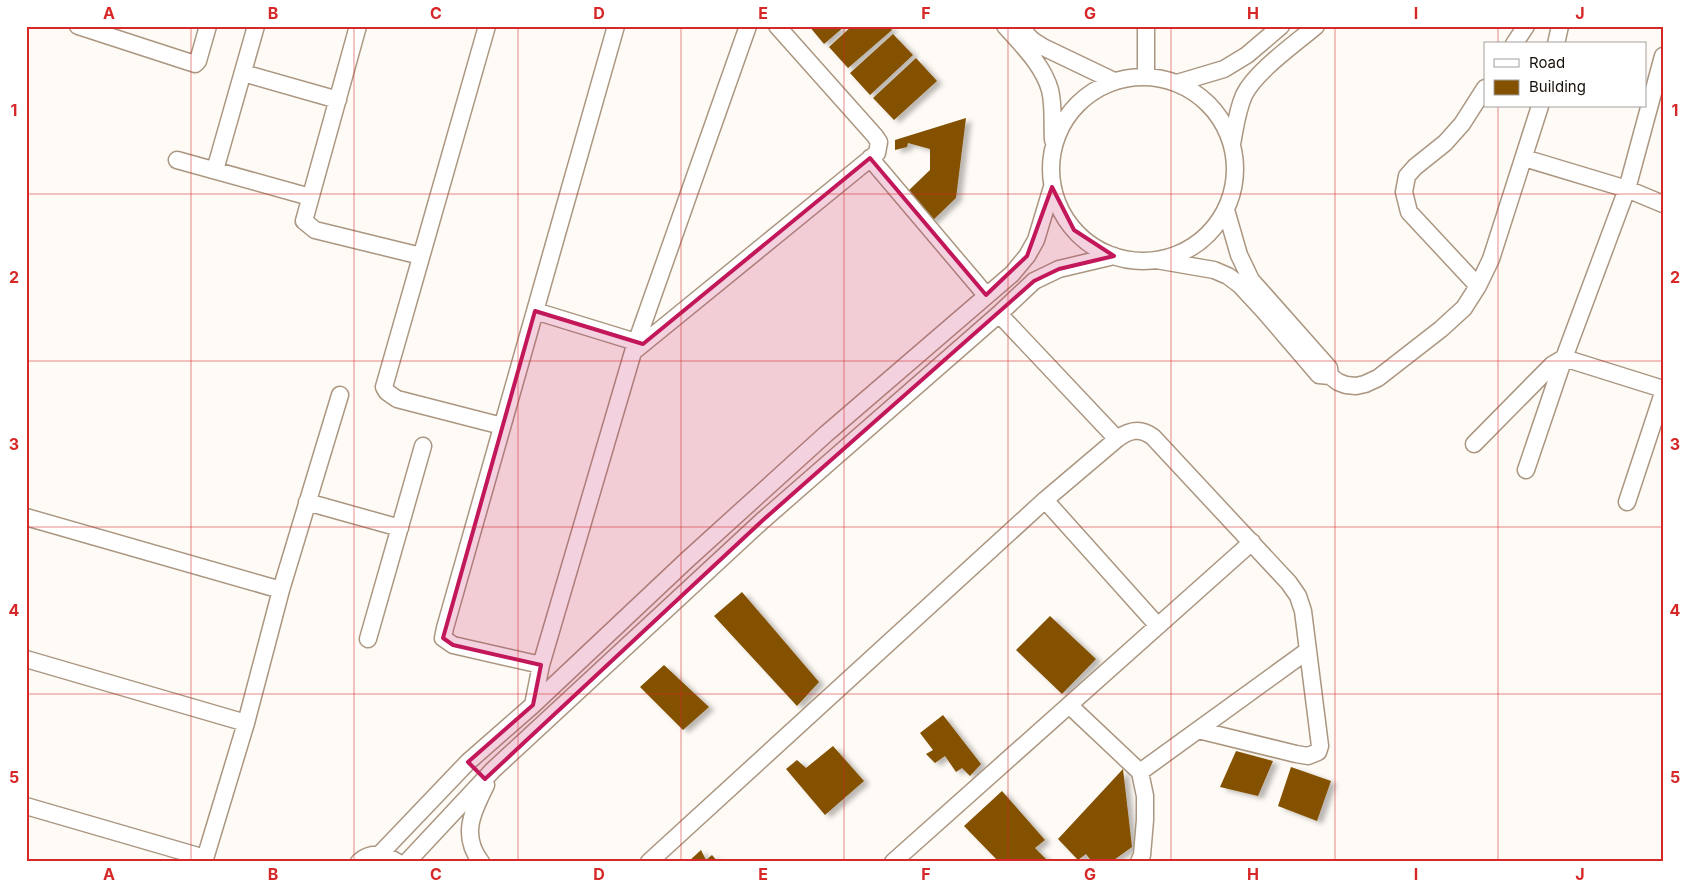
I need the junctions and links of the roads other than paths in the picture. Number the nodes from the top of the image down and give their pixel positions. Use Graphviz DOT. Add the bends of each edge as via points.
graph roads {
  1 [pos="78,26"];
  2 [pos="208,26"];
  3 [pos="256,26"];
  4 [pos="358,26"];
  5 [pos="487,26"];
  6 [pos="616,26"];
  7 [pos="748,26"];
  8 [pos="777,26"];
  9 [pos="1005,26"];
  10 [pos="1018,26"];
  11 [pos="1146,26"];
  12 [pos="1281,26"];
  13 [pos="1316,26"];
  14 [pos="1526,26"];
  15 [pos="1560,26"];
  16 [pos="1515,42"];
  17 [pos="1556,42"];
  18 [pos="1663,56"];
  19 [pos="243,73"];
  20 [pos="1146,77"];
  21 [pos="1114,81"];
  22 [pos="1177,84"];
  23 [pos="1484,90"];
  24 [pos="338,100"];
  25 [pos="1539,108"];
  26 [pos="1232,145"];
  27 [pos="1053,148"];
  28 [pos="870,158"];
  29 [pos="1524,158"];
  30 [pos="177,160"];
  31 [pos="216,170"];
  32 [pos="1052,187"];
  33 [pos="1627,189"];
  34 [pos="310,197"];
  35 [pos="1663,204"];
  36 [pos="1226,210"];
  37 [pos="421,256"];
  38 [pos="1114,256"];
  39 [pos="1156,260"];
  40 [pos="1478,286"];
  41 [pos="986,295"];
  42 [pos="535,311"];
  43 [pos="999,314"];
  44 [pos="634,347"];
  45 [pos="1564,358"];
  46 [pos="1330,376"];
  47 [pos="1663,391"];
  48 [pos="340,395"];
  49 [pos="502,426"];
  50 [pos="1117,439"];
  51 [pos="1474,444"];
  52 [pos="423,446"];
  53 [pos="1526,470"];
  54 [pos="1044,500"];
  55 [pos="307,502"];
  56 [pos="1626,502"];
  57 [pos="26,517"];
  58 [pos="400,528"];
  59 [pos="1252,542"];
  60 [pos="281,590"];
  61 [pos="1158,626"];
  62 [pos="368,639"];
  63 [pos="1308,651"];
  64 [pos="26,659"];
  65 [pos="541,665"];
  66 [pos="532,705"];
  67 [pos="1069,705"];
  68 [pos="246,723"];
  69 [pos="1198,730"];
  70 [pos="468,762"];
  71 [pos="1140,772"];
  72 [pos="489,774"];
  73 [pos="26,806"];
  74 [pos="380,854"];
  75 [pos="204,860"];
  76 [pos="360,862"];
  77 [pos="396,862"];
  78 [pos="407,862"];
  79 [pos="480,862"];
  80 [pos="649,862"];
  81 [pos="893,862"];
  82 [pos="1139,862"];
  1 -- 2 [label="street" via="194,64 198,61"];
  3 -- 19 [label="street"];
  4 -- 24 [label="street"];
  5 -- 37 [label="street"];
  6 -- 42 [label="street"];
  7 -- 44 [label="street"];
  8 -- 28 [label="street" via="875,136 879,142 878,149"];
  9 -- 27 [label="street" via="1035,61 1050,90"];
  10 -- 21 [label="street" via="1042,47"];
  11 -- 20 [label="street"];
  12 -- 22 [label="street" via="1247,55 1224,69"];
  13 -- 26 [label="street" via="1252,82 1240,105"];
  14 -- 16 [label="street"];
  15 -- 17 [label="street"];
  18 -- 33 [label="street"];
  19 -- 24 [label="street"];
  19 -- 31 [label="street"];
  20 -- 21 [label="street"];
  20 -- 22 [label="street"];
  21 -- 27 [label="street" via="1100,87 1075,106 1065,119"];
  22 -- 26 [label="street" via="1206,102 1222,122"];
  23 -- 40 [label="street" via="1462,124 1407,176 1404,192 1409,212"];
  24 -- 34 [label="street"];
  25 -- 29 [label="street"];
  26 -- 36 [label="street" via="1235,178"];
  27 -- 32 [label="street"];
  28 -- 41 [label="street"];
  28 -- 44 [label="street"];
  29 -- 33 [label="street"];
  29 -- 40 [label="street" via="1491,259"];
  30 -- 31 [label="street"];
  31 -- 34 [label="street"];
  32 -- 38 [label="street" via="1064,217 1074,230 1092,245"];
  32 -- 41 [label="street" via="1036,240 1027,256 1012,274"];
  33 -- 35 [label="street"];
  33 -- 45 [label="street"];
  34 -- 37 [label="street" via="304,221 315,230"];
  36 -- 39 [label="street" via="1204,238 1174,256"];
  36 -- 46 [label="street" via="1239,255 1251,280 1329,368"];
  37 -- 49 [label="street" via="384,387 397,399"];
  38 -- 39 [label="street"];
  38 -- 43 [label="street" via="1059,268 1034,281"];
  39 -- 46 [label="street" via="1214,270 1228,276 1259,305 1319,375"];
  40 -- 46 [label="street" via="1464,308 1447,324 1378,378 1356,386 1338,382"];
  41 -- 66 [label="street" via="782,474"];
  42 -- 44 [label="street"];
  42 -- 49 [label="street"];
  43 -- 50 [label="street"];
  43 -- 72 [label="street" via="762,521"];
  44 -- 65 [label="street"];
  45 -- 47 [label="street"];
  45 -- 51 [label="street" via="1552,366"];
  45 -- 53 [label="street"];
  47 -- 56 [label="street"];
  48 -- 55 [label="street"];
  49 -- 65 [label="street" via="443,638 454,644"];
  50 -- 54 [label="street"];
  50 -- 59 [label="street" via="1136,430 1153,437"];
  52 -- 58 [label="street"];
  54 -- 61 [label="street"];
  54 -- 80 [label="street"];
  55 -- 58 [label="street"];
  55 -- 60 [label="street"];
  57 -- 60 [label="street"];
  58 -- 62 [label="street"];
  59 -- 61 [label="street"];
  59 -- 63 [label="street" via="1295,590 1303,611"];
  60 -- 68 [label="street"];
  61 -- 67 [label="street"];
  63 -- 69 [label="street"];
  63 -- 69 [label="street" via="1320,746 1315,754 1308,756 1281,751"];
  64 -- 68 [label="street"];
  65 -- 66 [label="street"];
  66 -- 70 [label="street"];
  67 -- 71 [label="street"];
  67 -- 81 [label="street"];
  68 -- 75 [label="street"];
  69 -- 71 [label="street"];
  70 -- 72 [label="street"];
  70 -- 74 [label="street"];
  71 -- 82 [label="street" via="1145,820"];
  72 -- 78 [label="street"];
  72 -- 79 [label="street" via="471,819 471,843"];
  73 -- 75 [label="street"];
  74 -- 76 [label="street"];
  74 -- 77 [label="street"];
}
